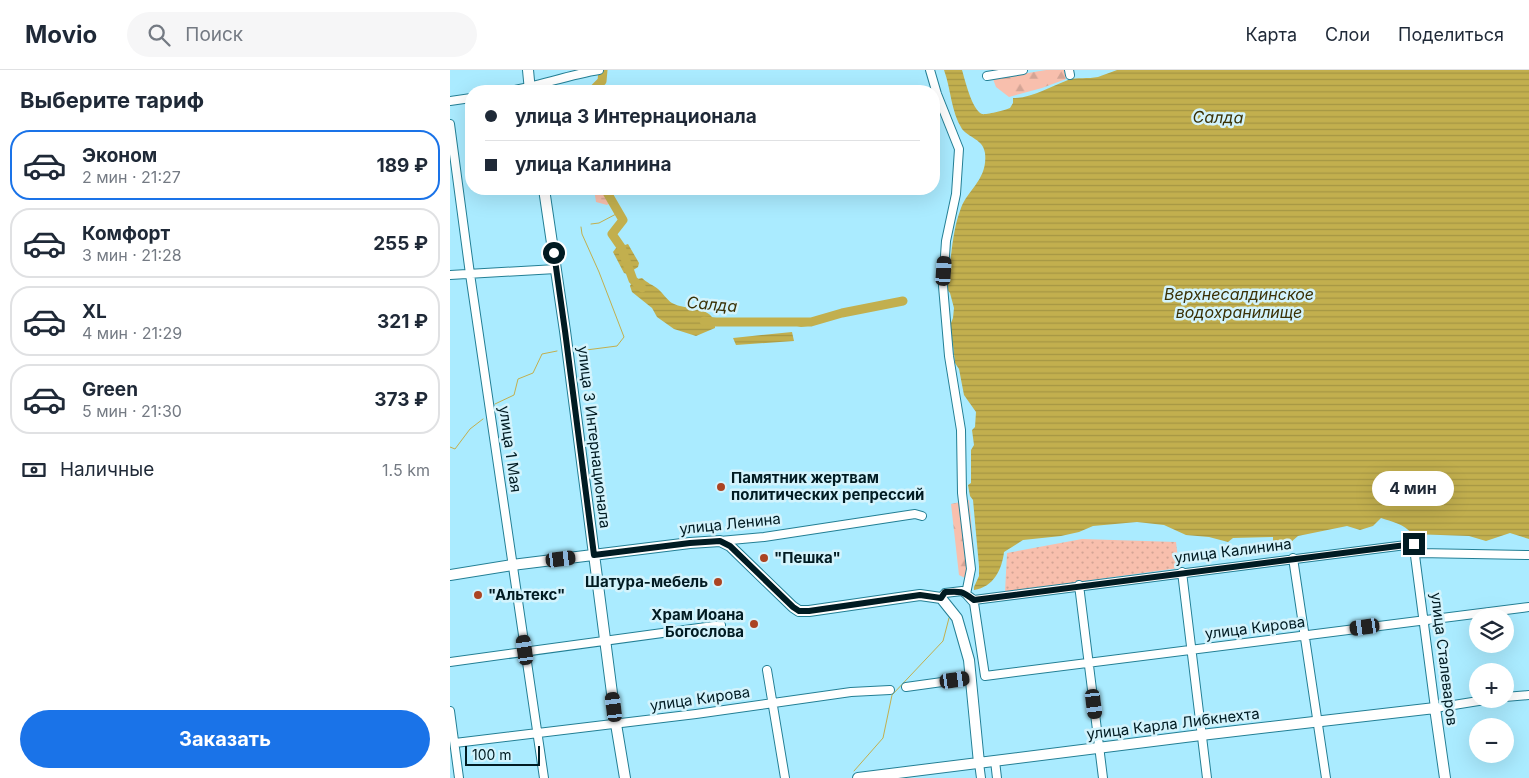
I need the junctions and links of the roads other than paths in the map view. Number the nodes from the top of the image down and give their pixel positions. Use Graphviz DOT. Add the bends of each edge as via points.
graph roads {
  1 [pos="528,70"];
  2 [pos="599,70"];
  3 [pos="930,70"];
  4 [pos="1023,70"];
  5 [pos="987,76"];
  6 [pos="530,85"];
  7 [pos="543,85"];
  8 [pos="934,85"];
  9 [pos="465,99"];
  10 [pos="450,101"];
  11 [pos="940,102"];
  12 [pos="450,124"];
  13 [pos="545,195"];
  14 [pos="556,268"];
  15 [pos="470,274"];
  16 [pos="450,275"];
  17 [pos="922,516"];
  18 [pos="720,541"];
  19 [pos="1414,544"];
  20 [pos="594,555"];
  21 [pos="1529,555"];
  22 [pos="1293,558"];
  23 [pos="512,565"];
  24 [pos="1182,572"];
  25 [pos="450,575"];
  26 [pos="1079,586"];
  27 [pos="966,594"];
  28 [pos="941,598"];
  29 [pos="1529,607"];
  30 [pos="1424,620"];
  31 [pos="721,625"];
  32 [pos="1306,635"];
  33 [pos="606,640"];
  34 [pos="525,650"];
  35 [pos="1191,650"];
  36 [pos="450,662"];
  37 [pos="1088,664"];
  38 [pos="767,670"];
  39 [pos="971,678"];
  40 [pos="906,688"];
  41 [pos="890,690"];
  42 [pos="1529,694"];
  43 [pos="1514,696"];
  44 [pos="774,702"];
  45 [pos="1469,703"];
  46 [pos="1435,708"];
  47 [pos="450,712"];
  48 [pos="1317,722"];
  49 [pos="616,724"];
  50 [pos="538,733"];
  51 [pos="1201,735"];
  52 [pos="455,743"];
  53 [pos="1099,749"];
  54 [pos="995,761"];
  55 [pos="979,763"];
  56 [pos="881,777"];
  57 [pos="459,778"];
  58 [pos="544,778"];
  59 [pos="625,778"];
  60 [pos="785,778"];
  61 [pos="858,778"];
  62 [pos="981,778"];
  63 [pos="997,778"];
  64 [pos="1103,778"];
  65 [pos="1207,778"];
  66 [pos="1326,778"];
  67 [pos="1444,778"];
  1 -- 6 [label="main road"];
  2 -- 7 [label="street"];
  3 -- 8 [label="street"];
  4 -- 5 [label="street"];
  9 -- 10 [label="street"];
  11 -- 27 [label="street" via="959,149 943,286 949,356 961,430 962,493 971,569"];
  12 -- 15 [label="street, улица 1 Мая"];
  13 -- 14 [label="main road, улица 3 Интернационала"];
  14 -- 15 [label="street"];
  14 -- 20 [label="main road, улица 3 Интернационала"];
  15 -- 16 [label="street"];
  15 -- 23 [label="street, улица 1 Мая"];
  17 -- 18 [label="street, улица Ленина" via="915,514"];
  18 -- 20 [label="main road, улица Ленина"];
  18 -- 28 [label="main road" via="730,546 799,611 920,595"];
  19 -- 21 [label="street" via="1419,553"];
  19 -- 22 [label="street, улица Калинина"];
  19 -- 30 [label="street, улица Сталеваров"];
  20 -- 23 [label="main road, улица Ленина"];
  20 -- 33 [label="main road, улица 3 Интернационала"];
  22 -- 24 [label="street, улица Калинина"];
  22 -- 32 [label="street"];
  23 -- 25 [label="main road, улица Ленина"];
  23 -- 34 [label="street, улица 1 Мая"];
  24 -- 26 [label="street, улица Калинина"];
  24 -- 35 [label="street"];
  26 -- 27 [label="street, улица Калинина" via="974,600"];
  26 -- 37 [label="street"];
  27 -- 28 [label="street, улица Калинина" via="962,591 945,592"];
  27 -- 37 [label="street, улица Кирова" via="974,603 985,676"];
  28 -- 39 [label="main road" via="957,618"];
  29 -- 30 [label="street, улица Кирова"];
  30 -- 32 [label="street, улица Кирова"];
  30 -- 46 [label="street, улица Сталеваров"];
  31 -- 33 [label="street"];
  32 -- 35 [label="street, улица Кирова"];
  32 -- 48 [label="street"];
  33 -- 34 [label="street"];
  33 -- 49 [label="main road, улица 3 Интернационала"];
  34 -- 36 [label="street"];
  34 -- 50 [label="street, улица 1 Мая"];
  35 -- 37 [label="street, улица Кирова"];
  35 -- 51 [label="street"];
  37 -- 53 [label="street"];
  38 -- 44 [label="street"];
  39 -- 40 [label="street"];
  39 -- 55 [label="main road"];
  41 -- 44 [label="street, улица Кирова"];
  42 -- 43 [label="street"];
  44 -- 49 [label="street, улица Кирова"];
  44 -- 60 [label="street"];
  45 -- 46 [label="street, улица Карла Либкнехта"];
  46 -- 48 [label="main road, улица Карла Либкнехта"];
  46 -- 67 [label="main road, улица Сталеваров"];
  47 -- 52 [label="street"];
  48 -- 51 [label="main road, улица Карла Либкнехта"];
  48 -- 66 [label="street"];
  49 -- 50 [label="street, улица Кирова"];
  49 -- 59 [label="main road, улица 3 Интернационала"];
  50 -- 52 [label="street, улица Кирова"];
  50 -- 58 [label="street, улица 1 Мая"];
  51 -- 53 [label="main road, улица Карла Либкнехта"];
  51 -- 65 [label="street"];
  52 -- 57 [label="street"];
  53 -- 54 [label="main road, улица Карла Либкнехта"];
  53 -- 64 [label="street"];
  54 -- 55 [label="main road, улица Карла Либкнехта"];
  54 -- 63 [label="street"];
  55 -- 56 [label="main road, улица Карла Либкнехта"];
  55 -- 62 [label="street"];
  56 -- 61 [label="main road, улица Карла Либкнехта"];
}
